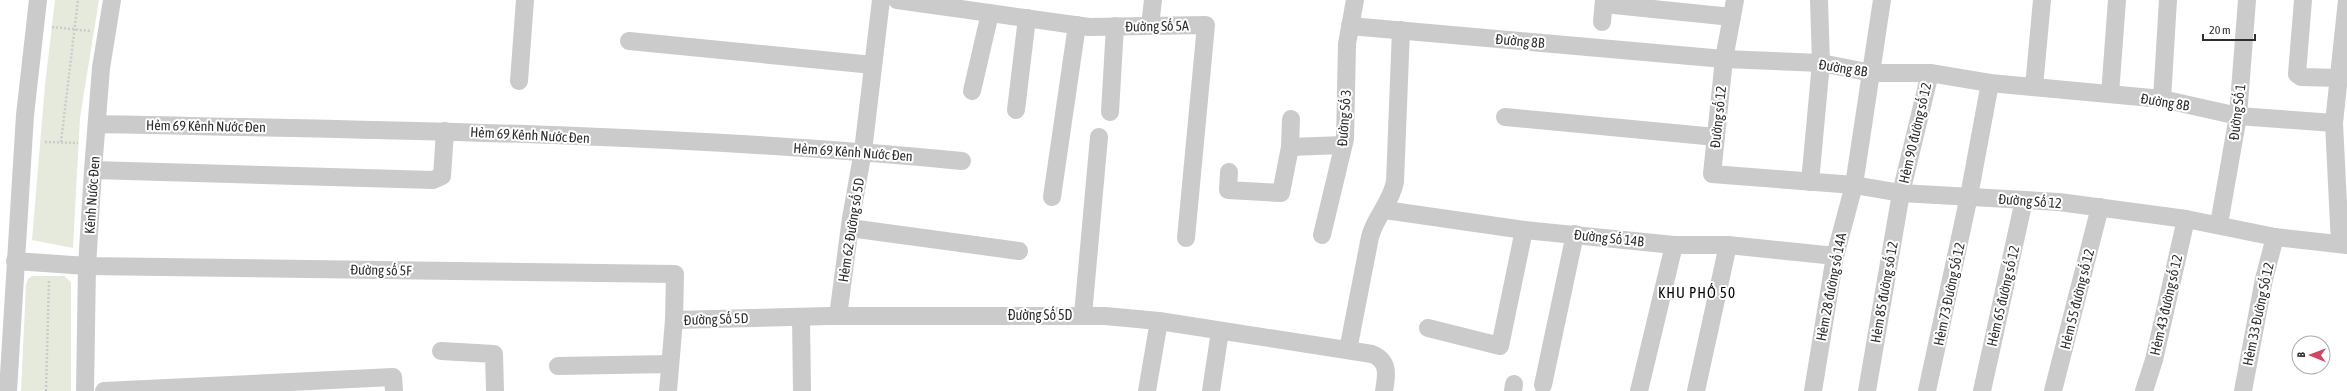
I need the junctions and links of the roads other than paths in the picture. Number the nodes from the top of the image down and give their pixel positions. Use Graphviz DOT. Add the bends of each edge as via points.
graph roads {
  1 [pos="38,0"];
  2 [pos="112,0"];
  3 [pos="525,0"];
  4 [pos="881,0"];
  5 [pos="1153,0"];
  6 [pos="1355,0"];
  7 [pos="1819,0"];
  8 [pos="1882,0"];
  9 [pos="2042,0"];
  10 [pos="2117,0"];
  11 [pos="2168,0"];
  12 [pos="2247,0"];
  13 [pos="2303,0"];
  14 [pos="2347,0"];
  15 [pos="903,1"];
  16 [pos="1604,2"];
  17 [pos="1734,8"];
  18 [pos="990,13"];
  19 [pos="1027,18"];
  20 [pos="1602,22"];
  21 [pos="1077,25"];
  22 [pos="1115,26"];
  23 [pos="1150,26"];
  24 [pos="1350,26"];
  25 [pos="1401,30"];
  26 [pos="629,41"];
  27 [pos="1724,59"];
  28 [pos="1821,63"];
  29 [pos="873,65"];
  30 [pos="1872,73"];
  31 [pos="1930,73"];
  32 [pos="2339,78"];
  33 [pos="519,81"];
  34 [pos="1990,83"];
  35 [pos="2034,87"];
  36 [pos="972,91"];
  37 [pos="2110,94"];
  38 [pos="2162,99"];
  39 [pos="1016,110"];
  40 [pos="1110,112"];
  41 [pos="2238,116"];
  42 [pos="1505,117"];
  43 [pos="1291,119"];
  44 [pos="2334,123"];
  45 [pos="97,124"];
  46 [pos="445,131"];
  47 [pos="1099,137"];
  48 [pos="1716,138"];
  49 [pos="1343,145"];
  50 [pos="1290,148"];
  51 [pos="863,152"];
  52 [pos="962,161"];
  53 [pos="93,170"];
  54 [pos="1229,172"];
  55 [pos="1712,174"];
  56 [pos="1810,182"];
  57 [pos="1854,185"];
  58 [pos="1901,193"];
  59 [pos="1969,196"];
  60 [pos="1052,197"];
  61 [pos="2024,200"];
  62 [pos="2100,207"];
  63 [pos="1385,210"];
  64 [pos="2186,218"];
  65 [pos="2219,224"];
  66 [pos="850,228"];
  67 [pos="1524,230"];
  68 [pos="1575,234"];
  69 [pos="1322,236"];
  70 [pos="2275,237"];
  71 [pos="1186,238"];
  72 [pos="2343,244"];
  73 [pos="1674,245"];
  74 [pos="1728,245"];
  75 [pos="1019,251"];
  76 [pos="1835,256"];
  77 [pos="15,261"];
  78 [pos="87,266"];
  79 [pos="1083,315"];
  80 [pos="838,316"];
  81 [pos="801,317"];
  82 [pos="674,320"];
  83 [pos="1159,321"];
  84 [pos="1428,328"];
  85 [pos="1220,331"];
  86 [pos="1348,350"];
  87 [pos="441,351"];
  88 [pos="670,364"];
  89 [pos="558,366"];
  90 [pos="393,384"];
  91 [pos="1385,384"];
  92 [pos="1543,385"];
  93 [pos="8,391"];
  94 [pos="85,391"];
  95 [pos="104,391"];
  96 [pos="496,391"];
  97 [pos="668,391"];
  98 [pos="802,391"];
  99 [pos="1147,391"];
  100 [pos="1211,391"];
  101 [pos="1639,391"];
  102 [pos="1696,391"];
  103 [pos="1813,391"];
  104 [pos="1867,391"];
  105 [pos="1928,391"];
  106 [pos="1982,391"];
  107 [pos="2053,391"];
  108 [pos="2144,391"];
  109 [pos="2243,391"];
  1 -- 77 [label="street" via="25,115"];
  2 -- 45 [label="street, Kênh Nước Đen" via="104,45"];
  3 -- 33 [label="street"];
  4 -- 29 [label="street, Hẻm 62 Đường số 5D"];
  5 -- 23 [label="street"];
  6 -- 24 [label="street, Đường Số 3"];
  7 -- 28 [label="street"];
  8 -- 30 [label="street, Hẻm 28 đường số 14A"];
  9 -- 35 [label="street"];
  10 -- 37 [label="street"];
  11 -- 38 [label="street"];
  12 -- 41 [label="street, Đường Số 1"];
  13 -- 32 [label="street" via="2297,74"];
  14 -- 32 [label="street"];
  15 -- 18 [label="street, Đường Số 5A"];
  16 -- 17 [label="street"];
  16 -- 20 [label="street"];
  17 -- 27 [label="street, Đường số 12"];
  18 -- 19 [label="street, Đường Số 5A"];
  18 -- 36 [label="street"];
  19 -- 21 [label="street, Đường Số 5A"];
  19 -- 39 [label="street"];
  21 -- 22 [label="street, Đường Số 5A"];
  21 -- 60 [label="street"];
  22 -- 23 [label="street, Đường Số 5A"];
  22 -- 40 [label="street"];
  23 -- 71 [label="street, Đường Số 5A" via="1206,25"];
  24 -- 25 [label="street, Đường 8B"];
  24 -- 49 [label="street, Đường Số 3"];
  25 -- 27 [label="street, Đường 8B"];
  25 -- 63 [label="street" via="1395,182"];
  26 -- 29 [label="street"];
  27 -- 28 [label="street, Đường 8B"];
  27 -- 48 [label="street, Đường số 12"];
  28 -- 30 [label="street, Đường 8B"];
  28 -- 56 [label="street"];
  29 -- 51 [label="street, Hẻm 62 Đường số 5D"];
  30 -- 31 [label="street, Đường 8B"];
  30 -- 57 [label="street, Hẻm 28 đường số 14A"];
  31 -- 34 [label="street, Đường 8B"];
  31 -- 58 [label="street, Hẻm 90 đường số 12"];
  32 -- 44 [label="street"];
  34 -- 35 [label="street, Đường 8B"];
  34 -- 59 [label="street, Hẻm 73 Đường Số 12"];
  35 -- 37 [label="street, Đường 8B"];
  37 -- 38 [label="street, Đường 8B"];
  38 -- 41 [label="street, Đường 8B"];
  41 -- 44 [label="street, Đường 8B"];
  41 -- 65 [label="street, Đường Số 1"];
  42 -- 48 [label="street"];
  43 -- 50 [label="street"];
  44 -- 72 [label="street"];
  45 -- 46 [label="street, Hẻm 69 Kênh Nước Đen"];
  45 -- 53 [label="street, Kênh Nước Đen"];
  46 -- 51 [label="street, Hẻm 69 Kênh Nước Đen"];
  46 -- 53 [label="street" via="442,176 433,180"];
  47 -- 79 [label="street"];
  48 -- 55 [label="street, Đường số 12"];
  49 -- 50 [label="street"];
  49 -- 69 [label="street, Đường Số 3"];
  50 -- 54 [label="street" via="1281,193 1228,190"];
  51 -- 52 [label="street, Hẻm 69 Kênh Nước Đen"];
  51 -- 66 [label="street, Hẻm 62 Đường số 5D"];
  53 -- 78 [label="street, Kênh Nước Đen"];
  55 -- 56 [label="street, Đường Số 12"];
  56 -- 57 [label="street, Đường Số 12"];
  57 -- 58 [label="street, Đường Số 12"];
  57 -- 76 [label="street, Hẻm 28 đường số 14A"];
  58 -- 59 [label="street, Đường Số 12"];
  58 -- 104 [label="street, Hẻm 85 đường số 12"];
  59 -- 61 [label="street, Đường Số 12"];
  59 -- 105 [label="street, Hẻm 73 Đường Số 12"];
  61 -- 62 [label="street, Đường Số 12"];
  61 -- 106 [label="street, Hẻm 65 đường số 12"];
  62 -- 64 [label="street, Đường Số 12"];
  62 -- 107 [label="street, Hẻm 55 đường số 12"];
  63 -- 67 [label="street, Đường Số 14B"];
  63 -- 86 [label="street" via="1375,221 1370,237"];
  64 -- 65 [label="street, Đường Số 12"];
  64 -- 108 [label="street, Hẻm 43 đường số 12" via="2154,360"];
  65 -- 70 [label="street, Đường Số 12"];
  66 -- 75 [label="street"];
  66 -- 80 [label="street, Hẻm 62 Đường số 5D"];
  67 -- 68 [label="street, Đường Số 14B"];
  67 -- 84 [label="street" via="1500,346"];
  68 -- 73 [label="street, Đường Số 14B"];
  68 -- 92 [label="street"];
  70 -- 72 [label="street, Đường Số 12"];
  70 -- 109 [label="street, Hẻm 33 Đường Số 12" via="2264,279"];
  73 -- 74 [label="street, Đường Số 14B"];
  73 -- 101 [label="street"];
  74 -- 76 [label="street, Đường Số 14B"];
  74 -- 102 [label="street"];
  76 -- 103 [label="street, Hẻm 28 đường số 14A"];
  77 -- 78 [label="street, Đường số 5F"];
  77 -- 93 [label="street"];
  78 -- 82 [label="street, Đường số 5F" via="675,274"];
  78 -- 94 [label="street, Kênh Nước Đen"];
  79 -- 80 [label="street, Đường Số 5D"];
  79 -- 83 [label="street, Đường Số 5D"];
  80 -- 81 [label="street, Đường Số 5D"];
  81 -- 82 [label="street, Đường Số 5D"];
  81 -- 98 [label="street"];
  82 -- 88 [label="street"];
  83 -- 85 [label="street, Đường Số 5D"];
  83 -- 99 [label="street"];
  85 -- 86 [label="street, Đường Số 5D"];
  85 -- 100 [label="street"];
  86 -- 91 [label="street, Đường Số 5D" via="1372,354 1382,360 1386,367"];
  87 -- 96 [label="street" via="494,354"];
  88 -- 89 [label="street"];
  88 -- 97 [label="street"];
  90 -- 95 [label="street"];
}
